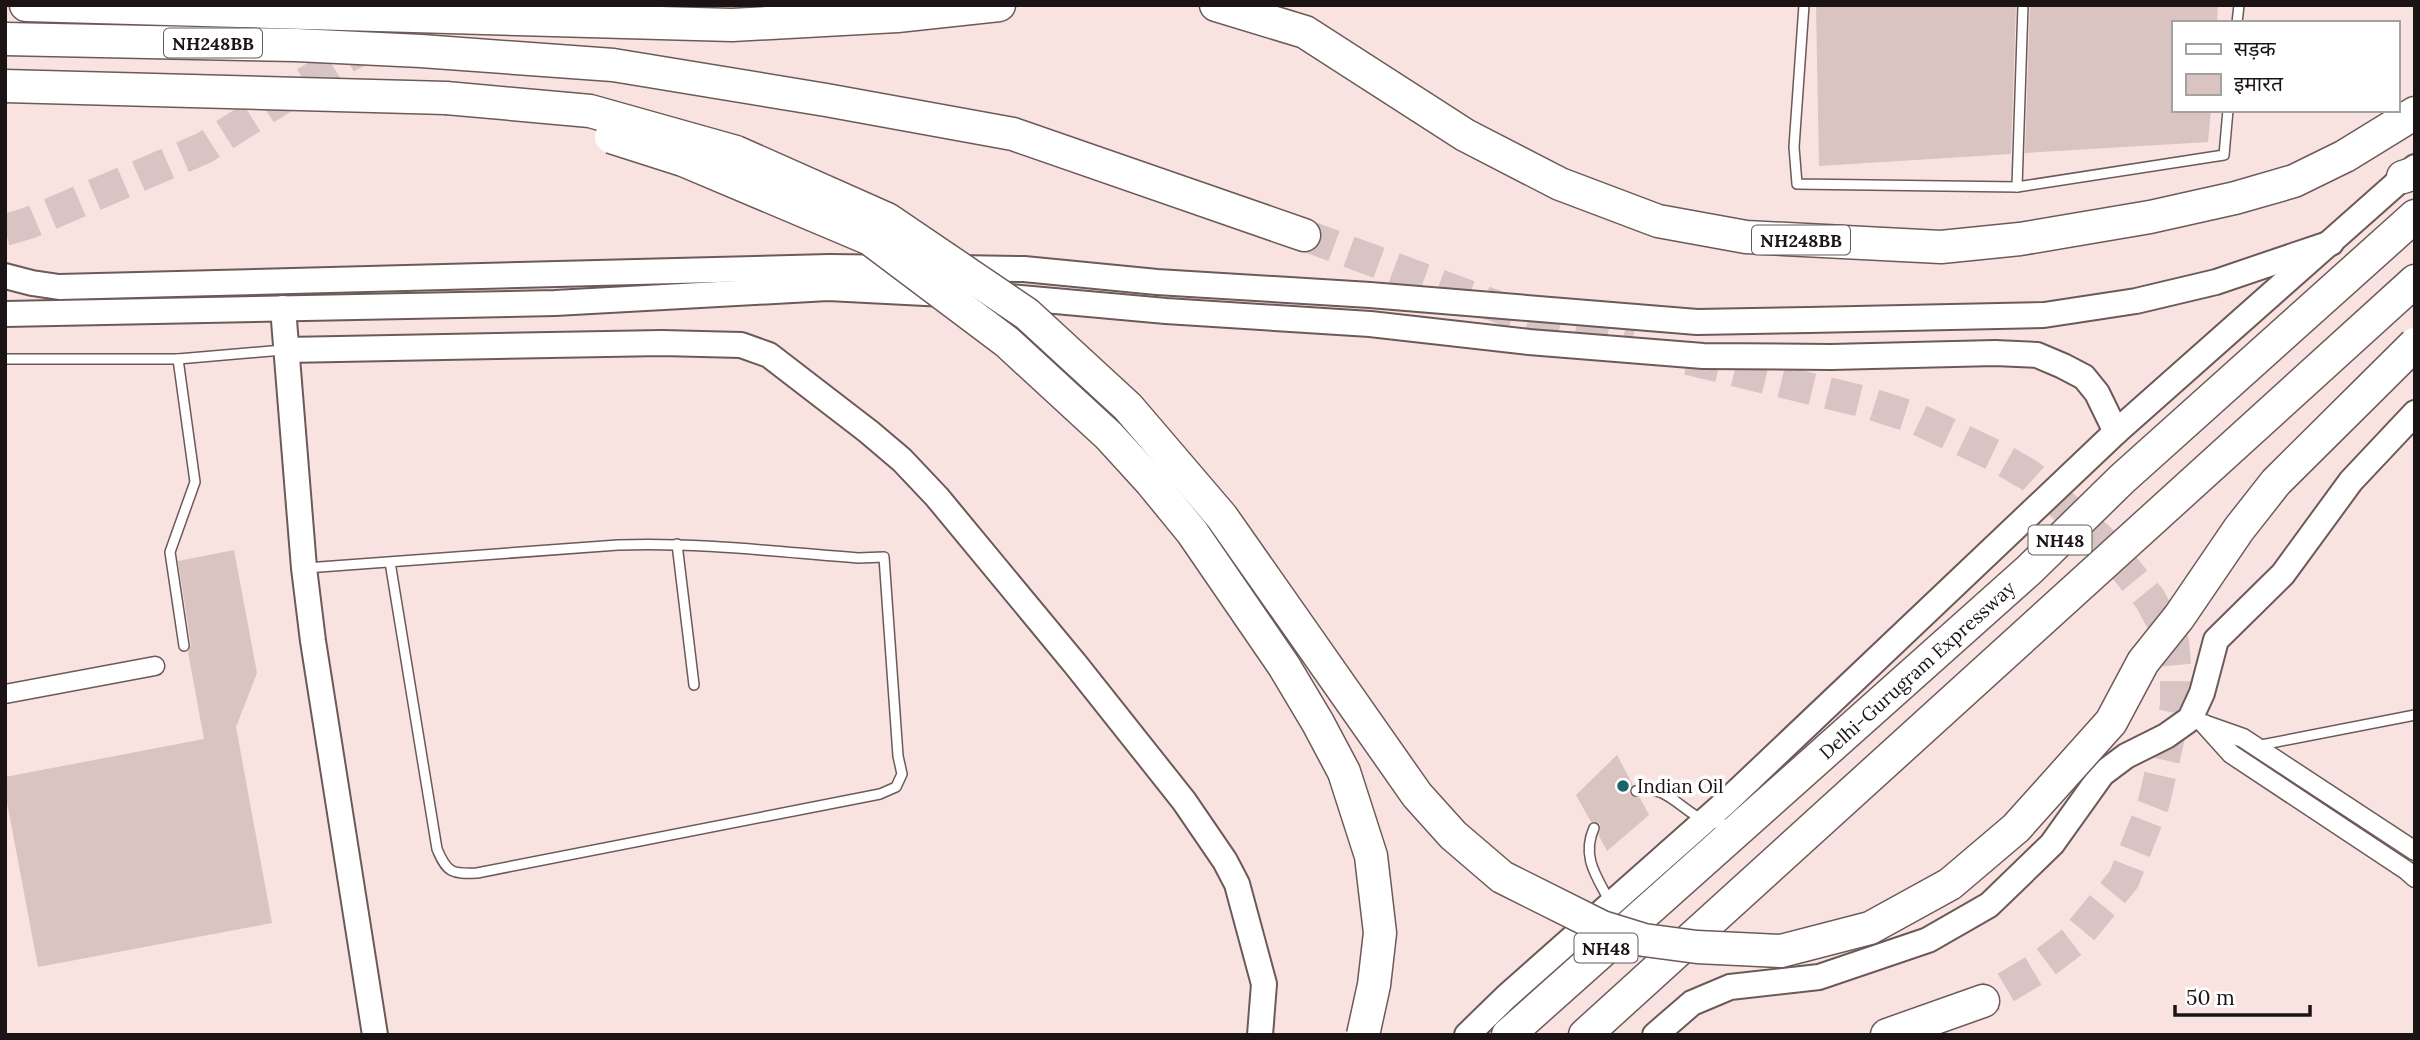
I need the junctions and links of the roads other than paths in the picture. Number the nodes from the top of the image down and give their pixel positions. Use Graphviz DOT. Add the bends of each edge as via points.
graph roads {
  1 [pos="26,5"];
  2 [pos="999,5"];
  3 [pos="1216,5"];
  4 [pos="1804,5"];
  5 [pos="2023,5"];
  6 [pos="5,39"];
  7 [pos="5,86"];
  8 [pos="493,100"];
  9 [pos="2228,112"];
  10 [pos="2415,113"];
  11 [pos="2411,172"];
  12 [pos="2017,187"];
  13 [pos="2415,216"];
  14 [pos="1304,235"];
  15 [pos="2331,243"];
  16 [pos="5,276"];
  17 [pos="2415,281"];
  18 [pos="284,308"];
  19 [pos="5,314"];
  20 [pos="2415,344"];
  21 [pos="286,350"];
  22 [pos="5,359"];
  23 [pos="178,359"];
  24 [pos="2415,413"];
  25 [pos="2116,432"];
  26 [pos="677,544"];
  27 [pos="390,562"];
  28 [pos="304,568"];
  29 [pos="184,646"];
  30 [pos="155,666"];
  31 [pos="694,685"];
  32 [pos="5,694"];
  33 [pos="2415,715"];
  34 [pos="2197,722"];
  35 [pos="2254,746"];
  36 [pos="1636,791"];
  37 [pos="1705,821"];
  38 [pos="1742,826"];
  39 [pos="1594,828"];
  40 [pos="2415,851"];
  41 [pos="2415,878"];
  42 [pos="1611,904"];
  43 [pos="1983,1001"];
  44 [pos="375,1035"];
  45 [pos="1260,1035"];
  46 [pos="1363,1035"];
  47 [pos="1467,1035"];
  48 [pos="1508,1035"];
  49 [pos="1585,1035"];
  50 [pos="1655,1035"];
  51 [pos="1887,1035"];
  1 -- 2 [label="highway, NH248BB" via="732,25"];
  3 -- 10 [label="highway, NH248BB" via="1305,32 1465,135 1560,184 1658,221 1746,237 1941,247 2150,217 2294,181"];
  4 -- 12 [label="lane" via="1794,147 1797,184"];
  5 -- 12 [label="lane"];
  6 -- 14 [label="highway, NH248BB" via="296,45 613,65 1013,134"];
  7 -- 8 [label="highway, bridge"];
  8 -- 20 [label="highway, bridge" via="590,111 736,152 887,219 1027,314 1128,407 1223,517 1417,795 1453,835 1502,877 1601,927 1644,940 1697,947 1781,950 1870,928 1950,884 2016,828 2111,722 2143,662 2276,482"];
  8 -- 46 [label="highway, bridge" via="683,160 870,239 1007,342 1109,436 1192,532 1284,666 1344,772 1371,856 1380,933"];
  9 -- 12 [label="lane" via="2224,155"];
  11 -- 15 [label="main road"];
  13 -- 38 [label="highway, Delhi-Gurugram Expressway / NH48"];
  15 -- 16 [label="main road" via="2216,282 2136,301 2044,315 1711,322 1024,269 829,267 60,287"];
  15 -- 25 [label="main road"];
  17 -- 49 [label="highway, NH48"];
  18 -- 19 [label="main road"];
  18 -- 21 [label="main road"];
  18 -- 25 [label="main road" via="555,303 828,288 1370,324 1703,356 2036,355 2084,377"];
  21 -- 23 [label="lane"];
  21 -- 28 [label="main road"];
  21 -- 45 [label="main road" via="662,343 741,345 769,355 869,432 937,496 1185,801 1237,884 1264,984"];
  22 -- 23 [label="lane"];
  23 -- 29 [label="lane" via="195,482 170,552"];
  24 -- 34 [label="main road" via="2351,481 2283,574 2216,639"];
  25 -- 37 [label="main road"];
  26 -- 27 [label="lane"];
  26 -- 27 [label="lane" via="884,557 902,775 896,787 880,794 458,874 444,867 437,849"];
  26 -- 31 [label="lane"];
  27 -- 28 [label="lane"];
  28 -- 44 [label="main road"];
  30 -- 32 [label="street"];
  33 -- 35 [label="lane"];
  34 -- 35 [label="street"];
  34 -- 41 [label="street" via="2231,754"];
  34 -- 50 [label="main road" via="2126,756 2102,774 2052,844 1979,911 1928,940 1819,977 1730,987 1692,1003"];
  35 -- 40 [label="street"];
  36 -- 37 [label="lane" via="1657,791"];
  37 -- 38 [label="lane"];
  37 -- 42 [label="main road"];
  38 -- 48 [label="highway, Delhi-Gurugram Expressway / NH48"];
  39 -- 42 [label="lane" via="1588,843 1589,862"];
  42 -- 47 [label="main road"];
  43 -- 51 [label="highway"];
}
